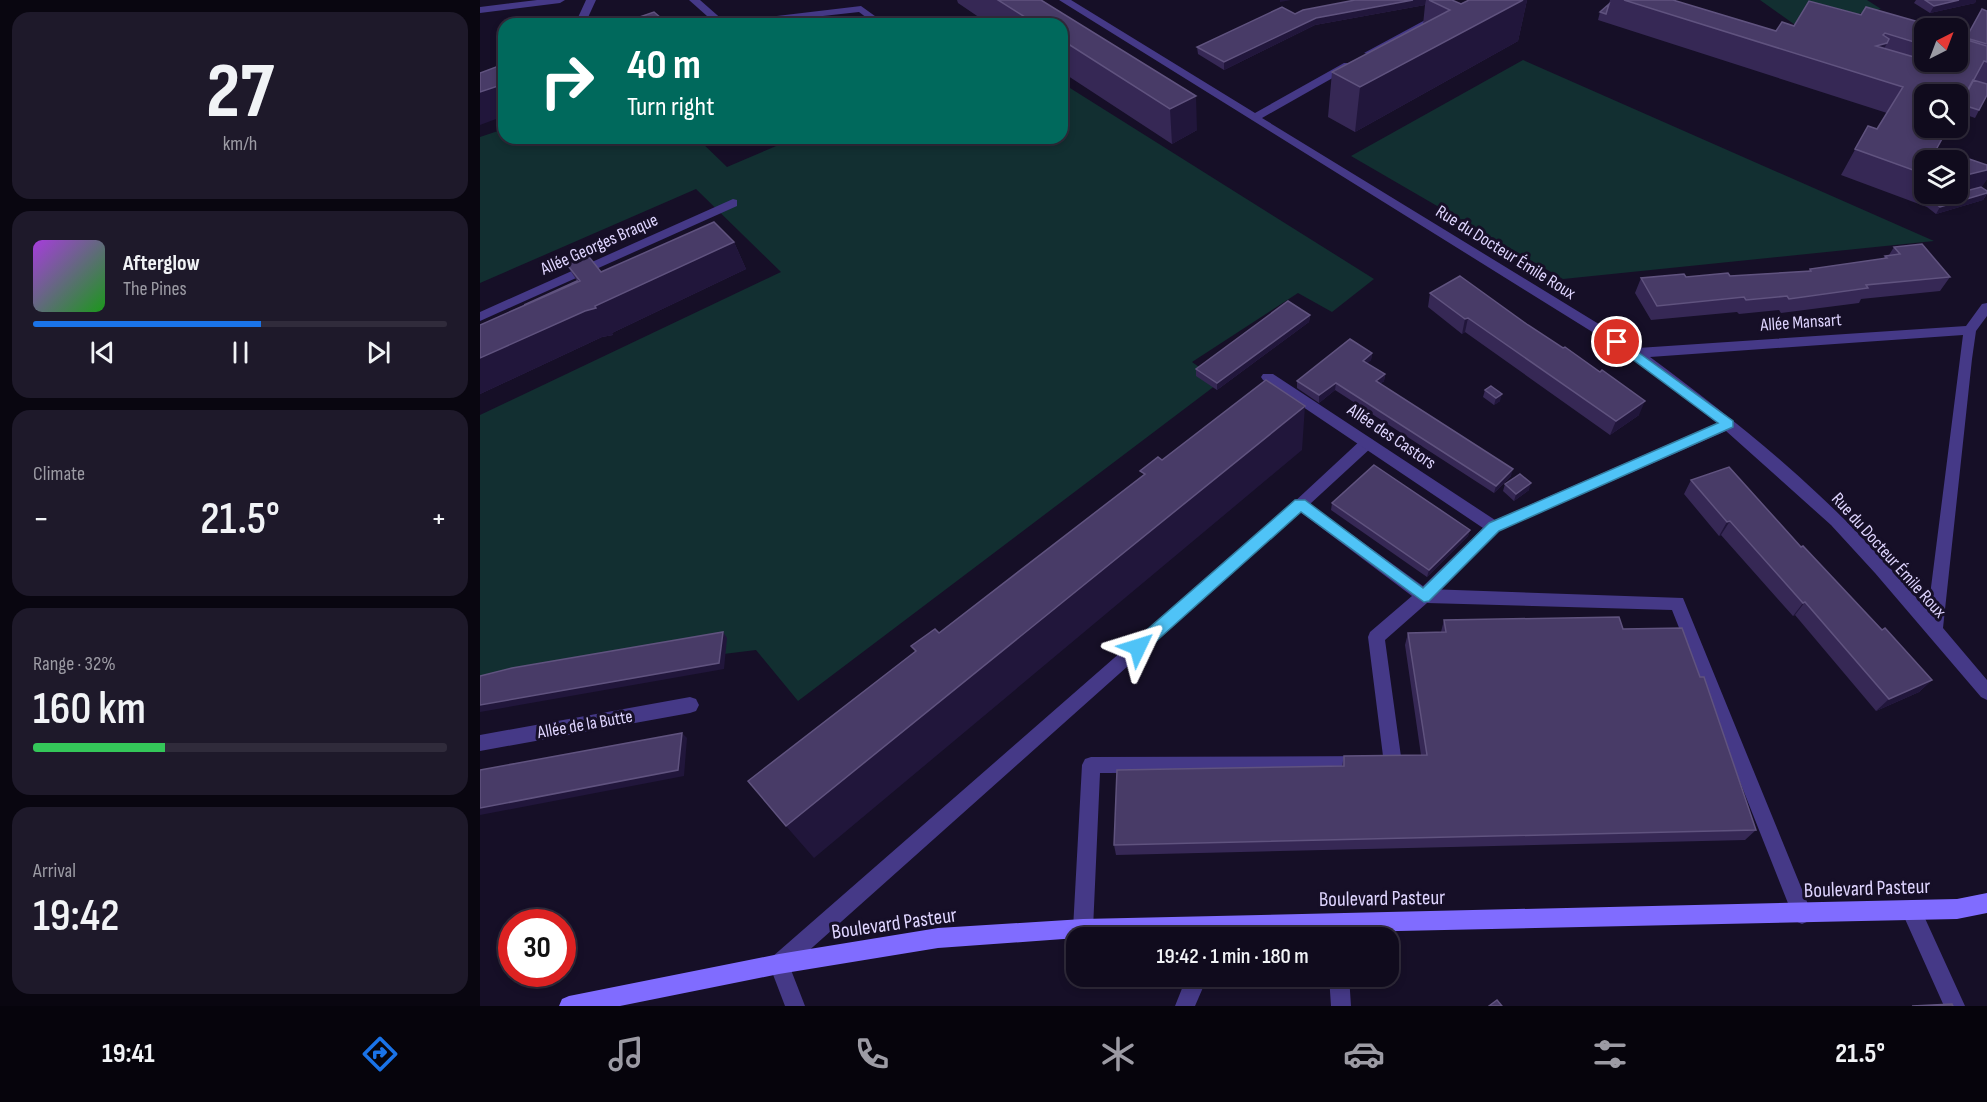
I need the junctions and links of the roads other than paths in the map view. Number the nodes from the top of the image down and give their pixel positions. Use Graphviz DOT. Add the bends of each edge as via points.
graph roads {
  1 [pos="560,0"];
  2 [pos="591,0"];
  3 [pos="694,0"];
  4 [pos="1064,0"];
  5 [pos="480,10"];
  6 [pos="1448,11"];
  7 [pos="583,18"];
  8 [pos="715,18"];
  9 [pos="774,18"];
  10 [pos="873,18"];
  11 [pos="1254,118"];
  12 [pos="733,203"];
  13 [pos="1987,308"];
  14 [pos="480,317"];
  15 [pos="1970,330"];
  16 [pos="1635,353"];
  17 [pos="1268,377"];
  18 [pos="1728,424"];
  19 [pos="1367,443"];
  20 [pos="1300,504"];
  21 [pos="1494,527"];
  22 [pos="1424,596"];
  23 [pos="1934,632"];
  24 [pos="1987,692"];
  25 [pos="690,705"];
  26 [pos="480,742"];
  27 [pos="1987,903"];
  28 [pos="1911,910"];
  29 [pos="1802,914"];
  30 [pos="1083,927"];
  31 [pos="1399,929"];
  32 [pos="1066,930"];
  33 [pos="779,964"];
  34 [pos="1193,987"];
  35 [pos="1340,987"];
  36 [pos="569,1006"];
  37 [pos="795,1006"];
  38 [pos="1185,1006"];
  39 [pos="1341,1006"];
  40 [pos="1955,1006"];
  1 -- 5 [label="street"];
  2 -- 7 [label="street"];
  3 -- 8 [label="street"];
  4 -- 11 [label="street, Rue du Docteur Émile Roux"];
  6 -- 11 [label="street"];
  9 -- 10 [label="street" via="861,9"];
  11 -- 16 [label="street, Rue du Docteur Émile Roux"];
  12 -- 14 [label="street, Allée Georges Braque"];
  13 -- 15 [label="street"];
  15 -- 16 [label="street, Allée Mansart"];
  15 -- 23 [label="street"];
  16 -- 18 [label="street, Rue du Docteur Émile Roux"];
  17 -- 19 [label="street, Allée des Castors"];
  18 -- 21 [label="street"];
  18 -- 23 [label="street, Rue du Docteur Émile Roux" via="1870,556"];
  19 -- 20 [label="street, Boulevard Pasteur"];
  19 -- 21 [label="street, Allée des Castors"];
  20 -- 22 [label="street"];
  20 -- 33 [label="street, Boulevard Pasteur"];
  21 -- 22 [label="street"];
  22 -- 29 [label="street" via="1677,603"];
  22 -- 30 [label="street" via="1376,638 1393,764 1091,765"];
  23 -- 24 [label="street, Rue du Docteur Émile Roux"];
  25 -- 26 [label="street, Allée de la Butte"];
  27 -- 28 [label="main road, Boulevard Pasteur" via="1957,909"];
  28 -- 29 [label="main road, Boulevard Pasteur"];
  28 -- 40 [label="street"];
  29 -- 31 [label="main road, Boulevard Pasteur"];
  32 -- 33 [label="main road, Boulevard Pasteur" via="938,938"];
  33 -- 36 [label="main road, Boulevard Pasteur"];
  33 -- 37 [label="street"];
  34 -- 38 [label="street"];
  35 -- 39 [label="street"];
}
